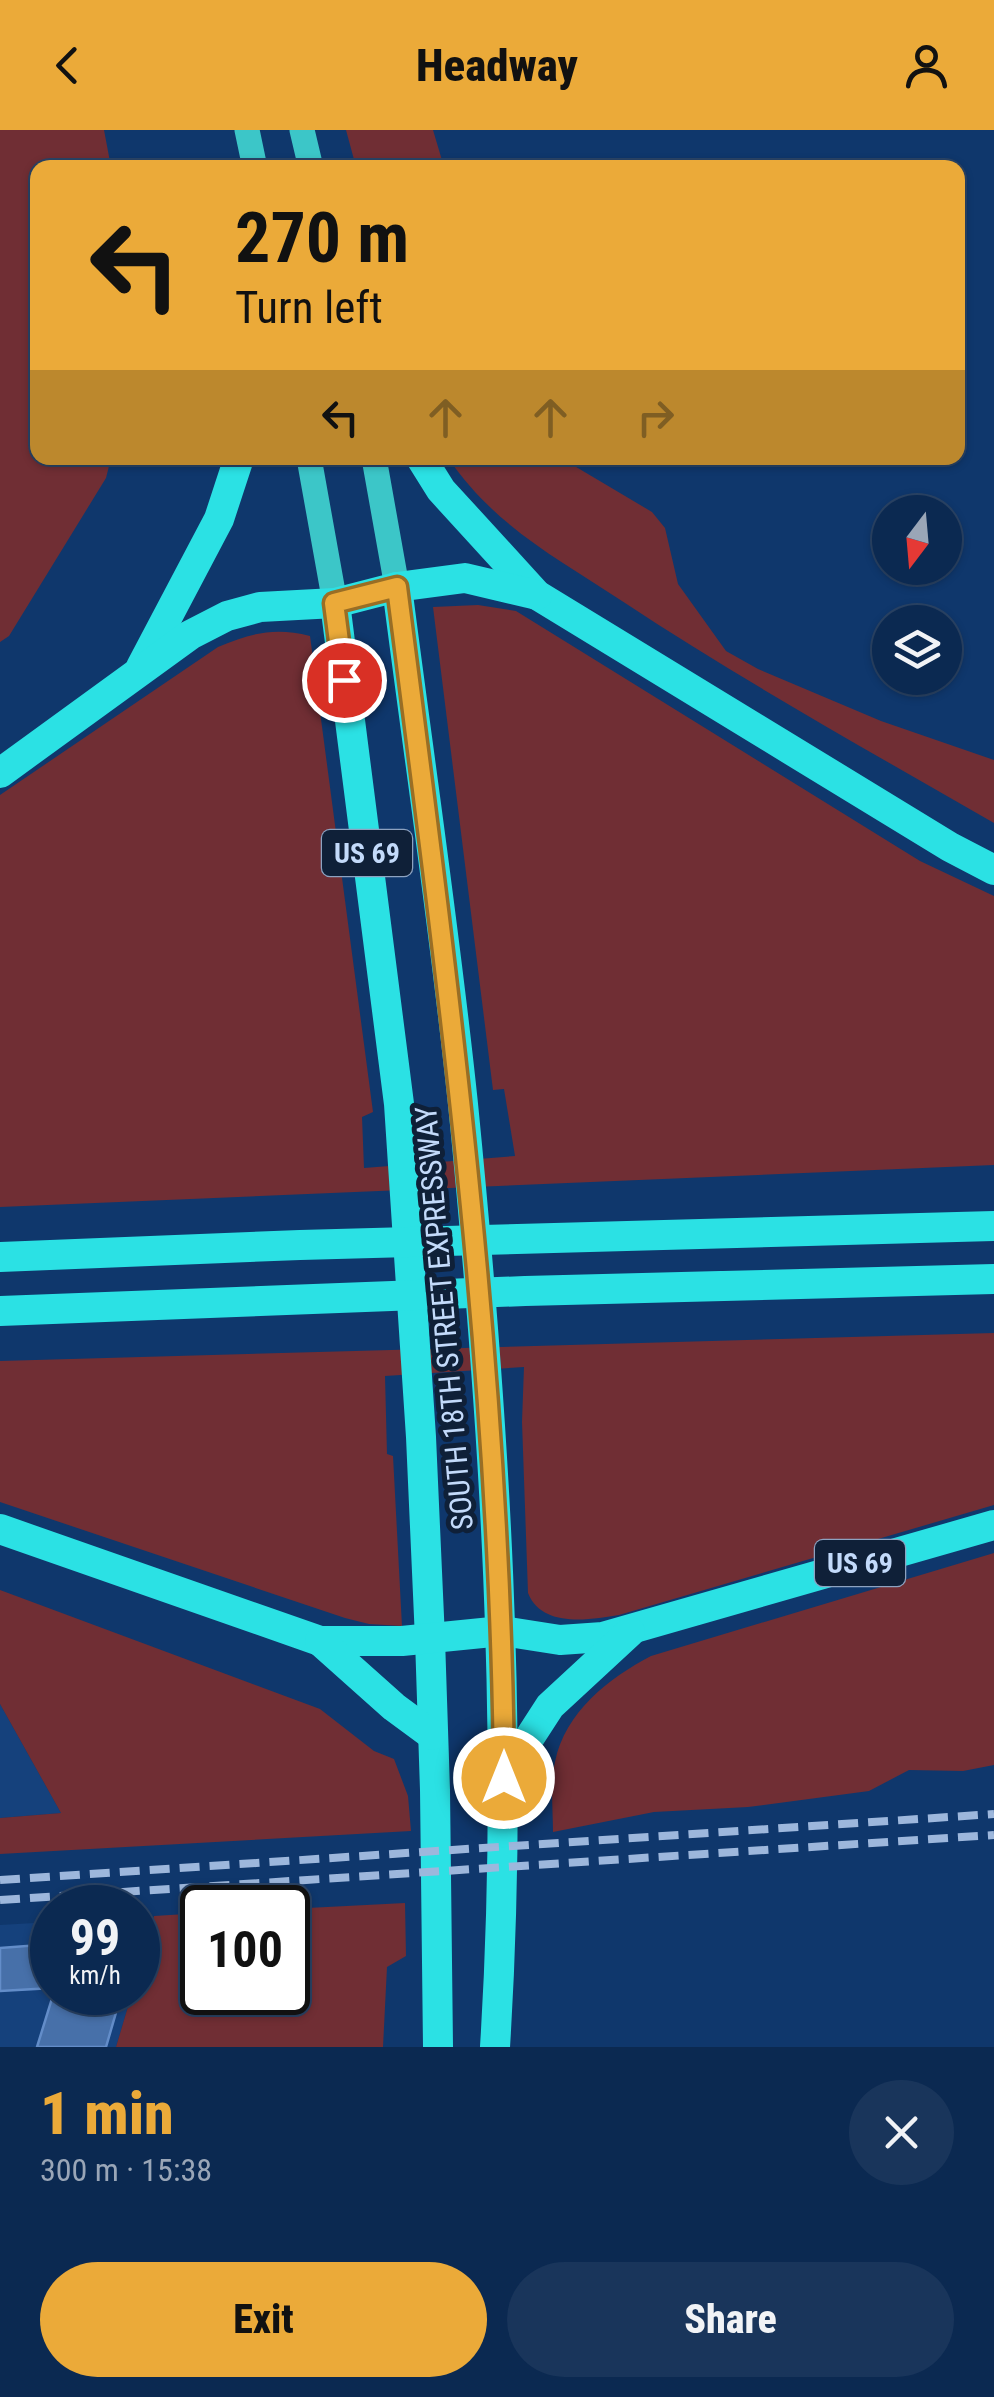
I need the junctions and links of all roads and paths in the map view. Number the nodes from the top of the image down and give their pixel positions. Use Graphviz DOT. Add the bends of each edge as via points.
graph roads {
  1 [pos="247,130"];
  2 [pos="302,130"];
  3 [pos="253,160"];
  4 [pos="308,160"];
  5 [pos="237,465"];
  6 [pos="310,465"];
  7 [pos="375,465"];
  8 [pos="425,465"];
  9 [pos="397,587"];
  10 [pos="538,595"];
  11 [pos="334,603"];
  12 [pos="137,674"];
  13 [pos="0,773"];
  14 [pos="994,870"];
  15 [pos="994,1226"];
  16 [pos="0,1257"];
  17 [pos="994,1278"];
  18 [pos="0,1311"];
  19 [pos="994,1525"];
  20 [pos="0,1529"];
  21 [pos="632,1630"];
  22 [pos="502,1631"];
  23 [pos="430,1639"];
  24 [pos="320,1641"];
  25 [pos="432,1735"];
  26 [pos="503,1785"];
  27 [pos="438,2047"];
  28 [pos="495,2047"];
  1 -- 3 [label="main road"];
  2 -- 4 [label="main road"];
  5 -- 12 [label="highway" via="219,519"];
  6 -- 11 [label="main road"];
  7 -- 9 [label="main road"];
  8 -- 10 [label="highway"];
  9 -- 10 [label="highway" via="465,578"];
  9 -- 11 [label="highway"];
  9 -- 22 [label="highway, SOUTH 18TH STREET EXPRESSWAY" via="462,1103"];
  10 -- 14 [label="highway"];
  11 -- 12 [label="highway" via="227,616"];
  11 -- 23 [label="highway, SOUTH 18TH STREET EXPRESSWAY / US 69" via="399,1104"];
  12 -- 13 [label="highway"];
  15 -- 16 [label="highway"];
  17 -- 18 [label="highway"];
  19 -- 21 [label="highway, US 69"];
  20 -- 24 [label="highway"];
  21 -- 22 [label="highway" via="584,1640"];
  21 -- 26 [label="highway, US 69" via="550,1706"];
  22 -- 23 [label="highway"];
  22 -- 26 [label="highway, SOUTH 18TH STREET EXPRESSWAY"];
  23 -- 24 [label="highway"];
  23 -- 25 [label="highway, SOUTH 18TH STREET EXPRESSWAY / US 69"];
  24 -- 25 [label="highway"];
  25 -- 27 [label="highway, SOUTH 18TH STREET EXPRESSWAY / US 69"];
  26 -- 28 [label="highway, SOUTH 18TH STREET EXPRESSWAY"];
}
